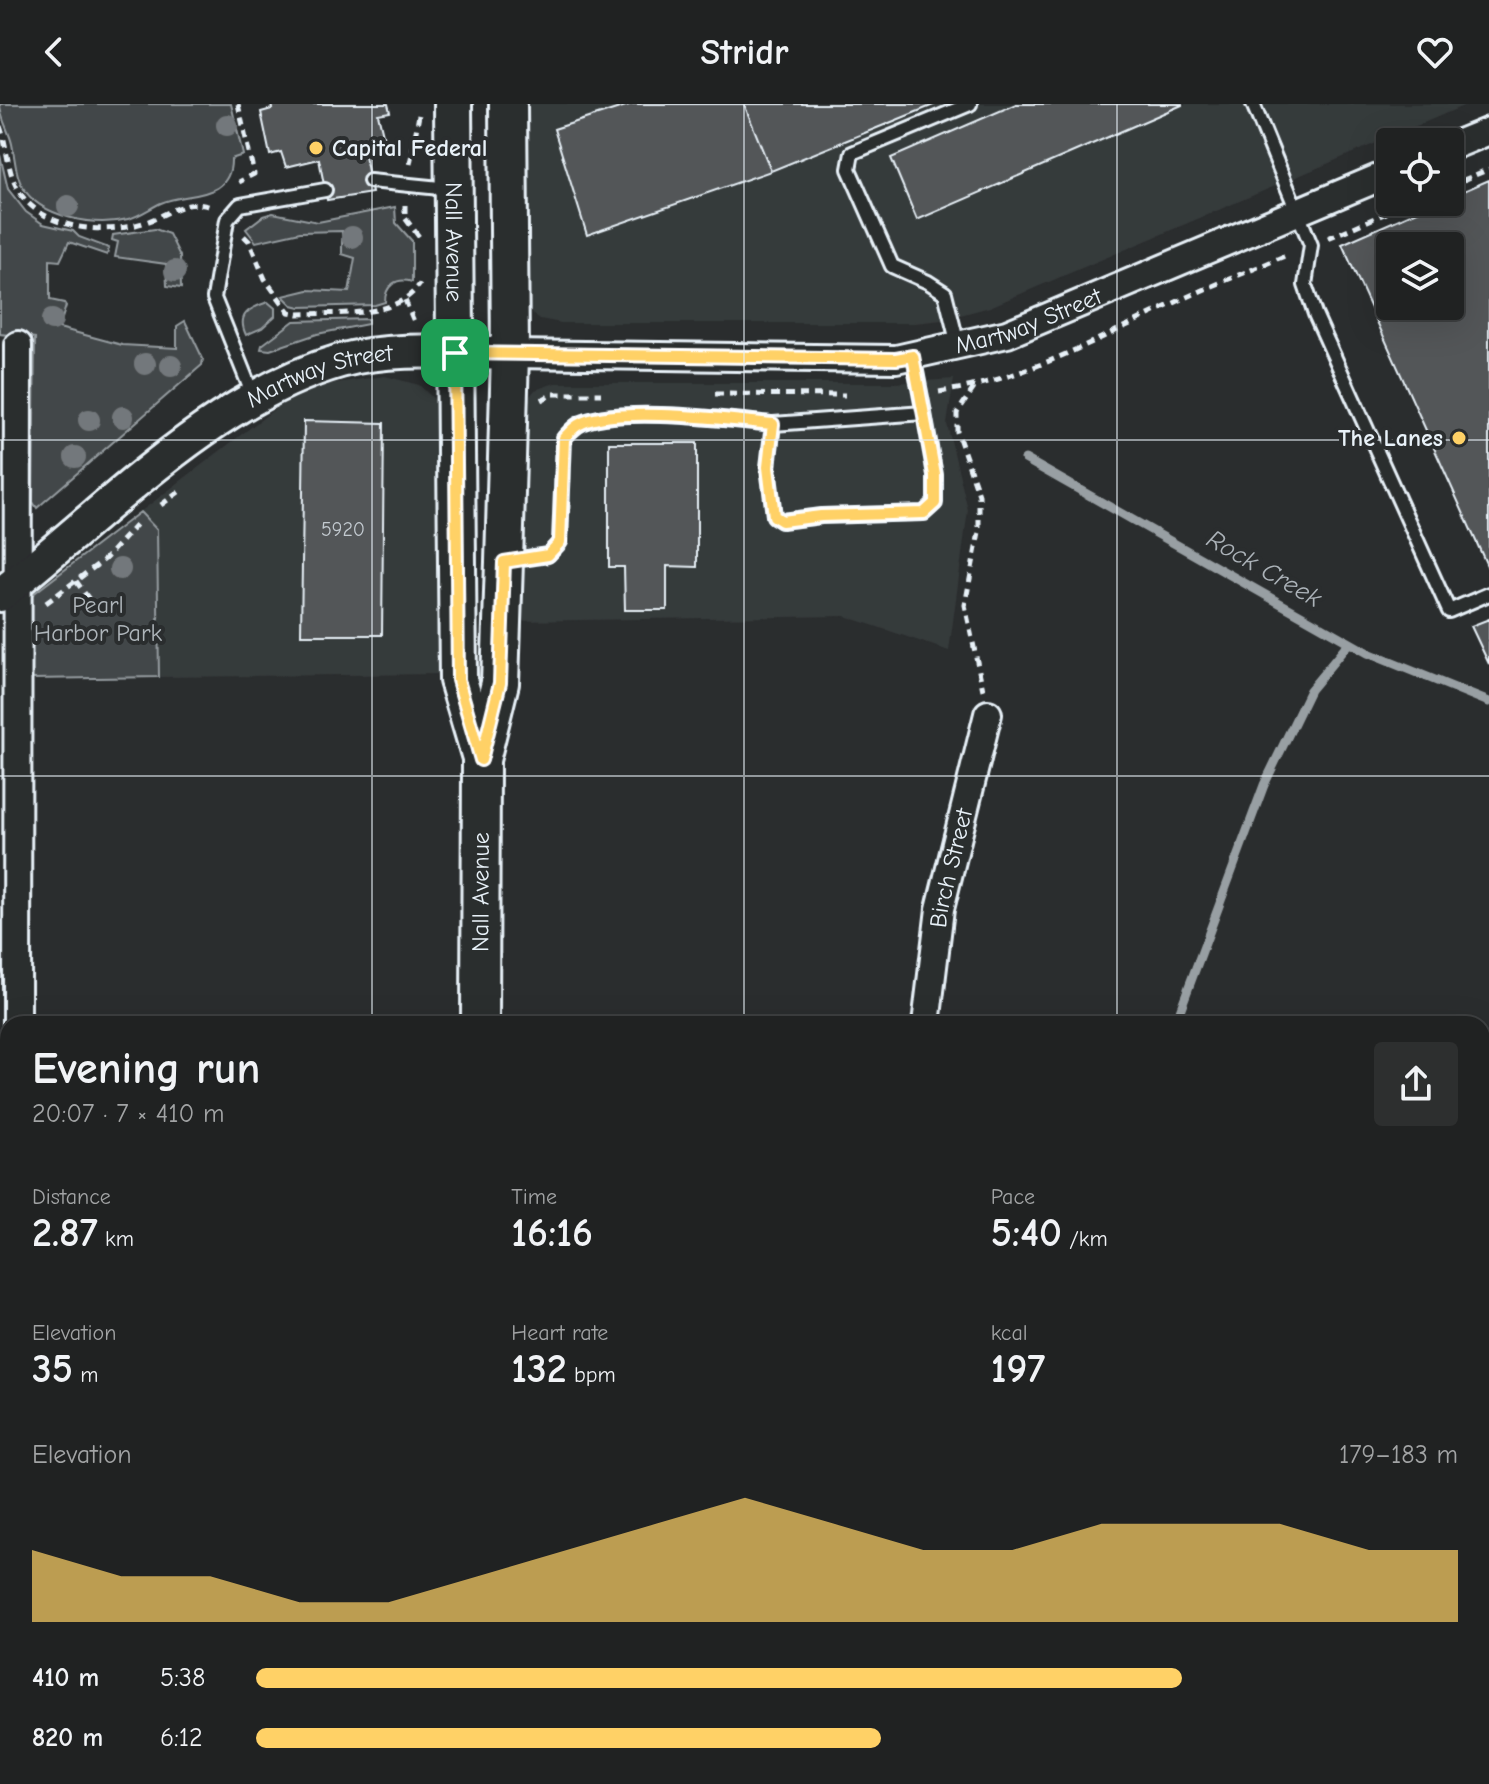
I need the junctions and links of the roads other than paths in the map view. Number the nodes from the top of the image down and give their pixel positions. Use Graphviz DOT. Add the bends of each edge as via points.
graph roads {
  1 [pos="453,104"];
  2 [pos="508,104"];
  3 [pos="970,104"];
  4 [pos="1253,104"];
  5 [pos="1489,131"];
  6 [pos="1464,141"];
  7 [pos="1376,179"];
  8 [pos="370,181"];
  9 [pos="453,189"];
  10 [pos="325,190"];
  11 [pos="1298,212"];
  12 [pos="18,345"];
  13 [pos="958,345"];
  14 [pos="455,353"];
  15 [pos="510,354"];
  16 [pos="913,356"];
  17 [pos="254,398"];
  18 [pos="924,413"];
  19 [pos="773,424"];
  20 [pos="504,562"];
  21 [pos="9,588"];
  22 [pos="1489,594"];
  23 [pos="988,714"];
  24 [pos="481,760"];
  25 [pos="17,1016"];
  26 [pos="480,1016"];
  27 [pos="927,1016"];
  1 -- 9 [label="main road, Nall Avenue"];
  2 -- 15 [label="main road, Nall Avenue"];
  3 -- 13 [label="lane" via="852,153 849,169 892,266 945,293"];
  4 -- 11 [label="lane"];
  5 -- 6 [label="street"];
  7 -- 11 [label="street, Martway Street"];
  8 -- 9 [label="lane"];
  9 -- 14 [label="main road, Nall Avenue"];
  10 -- 17 [label="lane" via="240,205 227,220 214,298"];
  11 -- 13 [label="street, Martway Street" via="1007,334"];
  11 -- 22 [label="lane" via="1311,245 1305,285 1315,314 1449,611"];
  12 -- 21 [label="street"];
  13 -- 16 [label="street, Martway Street"];
  14 -- 15 [label="street, Martway Street"];
  14 -- 17 [label="street, Martway Street" via="398,351 341,361"];
  14 -- 24 [label="main road, Nall Avenue" via="458,680"];
  15 -- 16 [label="street, Martway Street"];
  15 -- 20 [label="main road, Nall Avenue"];
  16 -- 18 [label="lane"];
  17 -- 21 [label="street, Martway Street" via="166,459"];
  18 -- 19 [label="lane"];
  18 -- 19 [label="lane" via="935,503 924,513 782,521 774,516 768,467"];
  19 -- 20 [label="lane" via="690,415 605,417 579,424 564,438 560,542 548,555"];
  20 -- 24 [label="main road, Nall Avenue" via="500,683"];
  21 -- 25 [label="street" via="18,627"];
  23 -- 27 [label="street, Birch Street" via="940,909"];
  24 -- 26 [label="main road, Nall Avenue"];
}
